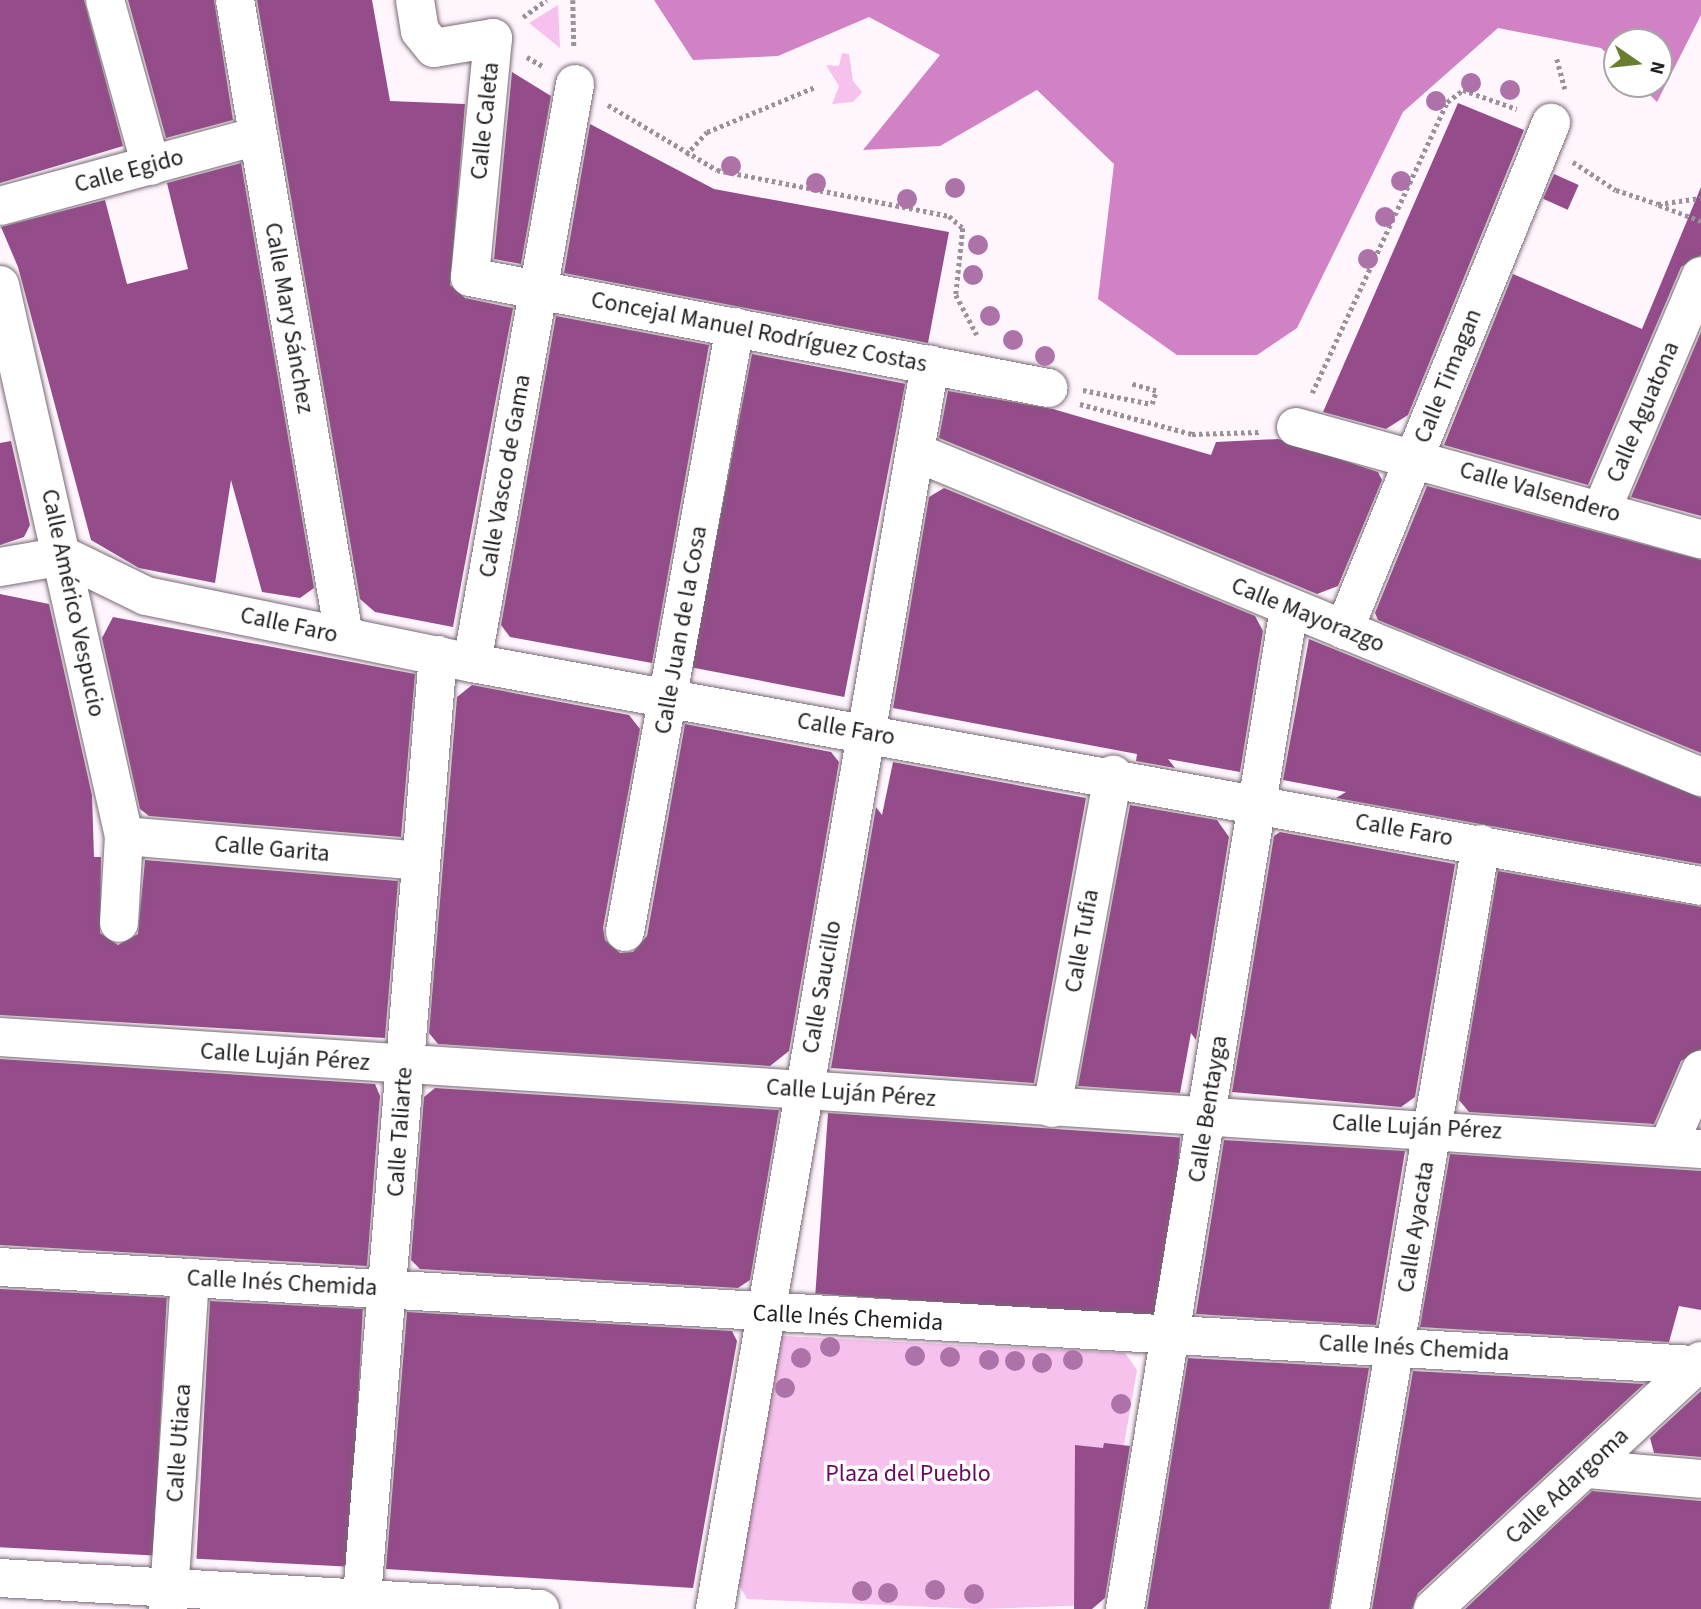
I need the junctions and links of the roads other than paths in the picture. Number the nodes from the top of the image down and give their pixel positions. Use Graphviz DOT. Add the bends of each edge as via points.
graph roads {
  1 [pos="104,0"];
  2 [pos="235,0"];
  3 [pos="415,0"];
  4 [pos="575,84"];
  5 [pos="1551,123"];
  6 [pos="258,136"];
  7 [pos="151,166"];
  8 [pos="0,206"];
  9 [pos="1701,276"];
  10 [pos="470,277"];
  11 [pos="0,285"];
  12 [pos="539,290"];
  13 [pos="735,327"];
  14 [pos="930,364"];
  15 [pos="1064,396"];
  16 [pos="1296,427"];
  17 [pos="915,452"];
  18 [pos="1415,457"];
  19 [pos="1602,509"];
  20 [pos="1701,539"];
  21 [pos="64,556"];
  22 [pos="0,568"];
  23 [pos="1289,609"];
  24 [pos="1344,629"];
  25 [pos="344,636"];
  26 [pos="455,659"];
  27 [pos="669,700"];
  28 [pos="867,731"];
  29 [pos="1113,775"];
  30 [pos="1701,778"];
  31 [pos="1256,805"];
  32 [pos="124,836"];
  33 [pos="1481,844"];
  34 [pos="421,861"];
  35 [pos="1701,886"];
  36 [pos="119,923"];
  37 [pos="625,932"];
  38 [pos="0,1037"];
  39 [pos="405,1065"];
  40 [pos="1701,1070"];
  41 [pos="804,1089"];
  42 [pos="1052,1108"];
  43 [pos="1207,1115"];
  44 [pos="1432,1127"];
  45 [pos="1685,1146"];
  46 [pos="0,1267"];
  47 [pos="190,1278"];
  48 [pos="388,1289"];
  49 [pos="765,1314"];
  50 [pos="1170,1337"];
  51 [pos="1396,1346"];
  52 [pos="1699,1363"];
  53 [pos="1587,1469"];
  54 [pos="1701,1479"];
  55 [pos="0,1578"];
  56 [pos="169,1599"];
  57 [pos="361,1604"];
  58 [pos="540,1609"];
  59 [pos="715,1609"];
  60 [pos="1125,1609"];
  61 [pos="1350,1609"];
  62 [pos="1433,1609"];
  1 -- 7 [label="street"];
  2 -- 6 [label="street, Calle Mary Sánchez"];
  3 -- 10 [label="street, Calle Caleta" via="420,31 434,48 494,38"];
  4 -- 12 [label="street, Calle Vasco de Gama"];
  5 -- 18 [label="street, Calle Timagan"];
  6 -- 7 [label="street, Calle Egido"];
  6 -- 25 [label="street, Calle Mary Sánchez"];
  7 -- 8 [label="street, Calle Egido"];
  9 -- 19 [label="street, Calle Aguatona"];
  10 -- 12 [label="street, Concejal Manuel Rodríguez Costas"];
  11 -- 21 [label="street, Calle Américo Vespucio"];
  12 -- 13 [label="street, Concejal Manuel Rodríguez Costas"];
  12 -- 26 [label="street, Calle Vasco de Gama"];
  13 -- 14 [label="street, Concejal Manuel Rodríguez Costas"];
  13 -- 27 [label="street, Calle Juan de la Cosa"];
  14 -- 15 [label="street, Concejal Manuel Rodríguez Costas"];
  14 -- 17 [label="street, Calle Saucillo"];
  16 -- 18 [label="street, Calle Valsendero"];
  17 -- 23 [label="street, Calle Mayorazgo"];
  17 -- 28 [label="street, Calle Saucillo"];
  18 -- 19 [label="street, Calle Valsendero"];
  18 -- 24 [label="street, Calle Timagan"];
  19 -- 20 [label="street, Calle Valsendero"];
  21 -- 22 [label="street"];
  21 -- 25 [label="street, Calle Faro" via="146,596"];
  21 -- 32 [label="street, Calle Américo Vespucio"];
  23 -- 24 [label="street, Calle Mayorazgo"];
  23 -- 31 [label="street, Calle Bentayga"];
  24 -- 30 [label="street, Calle Mayorazgo"];
  25 -- 26 [label="street, Calle Faro"];
  26 -- 27 [label="street, Calle Faro"];
  26 -- 34 [label="street, Calle Taliarte"];
  27 -- 28 [label="street, Calle Faro"];
  27 -- 37 [label="street, Calle Juan de la Cosa"];
  28 -- 29 [label="street, Calle Faro"];
  28 -- 41 [label="street, Calle Saucillo"];
  29 -- 31 [label="street, Calle Faro"];
  29 -- 42 [label="street, Calle Tufia"];
  31 -- 33 [label="street, Calle Faro"];
  31 -- 43 [label="street, Calle Bentayga"];
  32 -- 34 [label="street, Calle Garita"];
  32 -- 36 [label="street, Calle Américo Vespucio"];
  33 -- 35 [label="street, Calle Faro"];
  33 -- 44 [label="street, Calle Ayacata"];
  34 -- 39 [label="street, Calle Taliarte"];
  38 -- 39 [label="street, Calle Luján Pérez"];
  39 -- 41 [label="street, Calle Luján Pérez"];
  39 -- 48 [label="street, Calle Taliarte"];
  40 -- 45 [label="street"];
  41 -- 42 [label="street, Calle Luján Pérez"];
  41 -- 49 [label="street, Calle Saucillo"];
  42 -- 43 [label="street, Calle Luján Pérez"];
  43 -- 44 [label="street, Calle Luján Pérez"];
  43 -- 50 [label="street, Calle Bentayga"];
  44 -- 45 [label="street, Calle Luján Pérez"];
  44 -- 51 [label="street, Calle Ayacata"];
  46 -- 47 [label="street, Calle Inés Chemida"];
  47 -- 48 [label="street, Calle Inés Chemida"];
  47 -- 56 [label="street, Calle Utiaca"];
  48 -- 49 [label="street, Calle Inés Chemida"];
  48 -- 57 [label="street, Calle Taliarte"];
  49 -- 50 [label="street, Calle Inés Chemida"];
  49 -- 59 [label="street, Calle Saucillo"];
  50 -- 51 [label="street, Calle Inés Chemida"];
  50 -- 60 [label="street, Calle Bentayga"];
  51 -- 52 [label="street, Calle Inés Chemida"];
  51 -- 61 [label="street, Calle Ayacata"];
  52 -- 53 [label="street, Calle Adargoma"];
  53 -- 54 [label="street"];
  53 -- 62 [label="street, Calle Adargoma"];
  55 -- 56 [label="street"];
  56 -- 57 [label="street"];
  57 -- 58 [label="street"];
}
